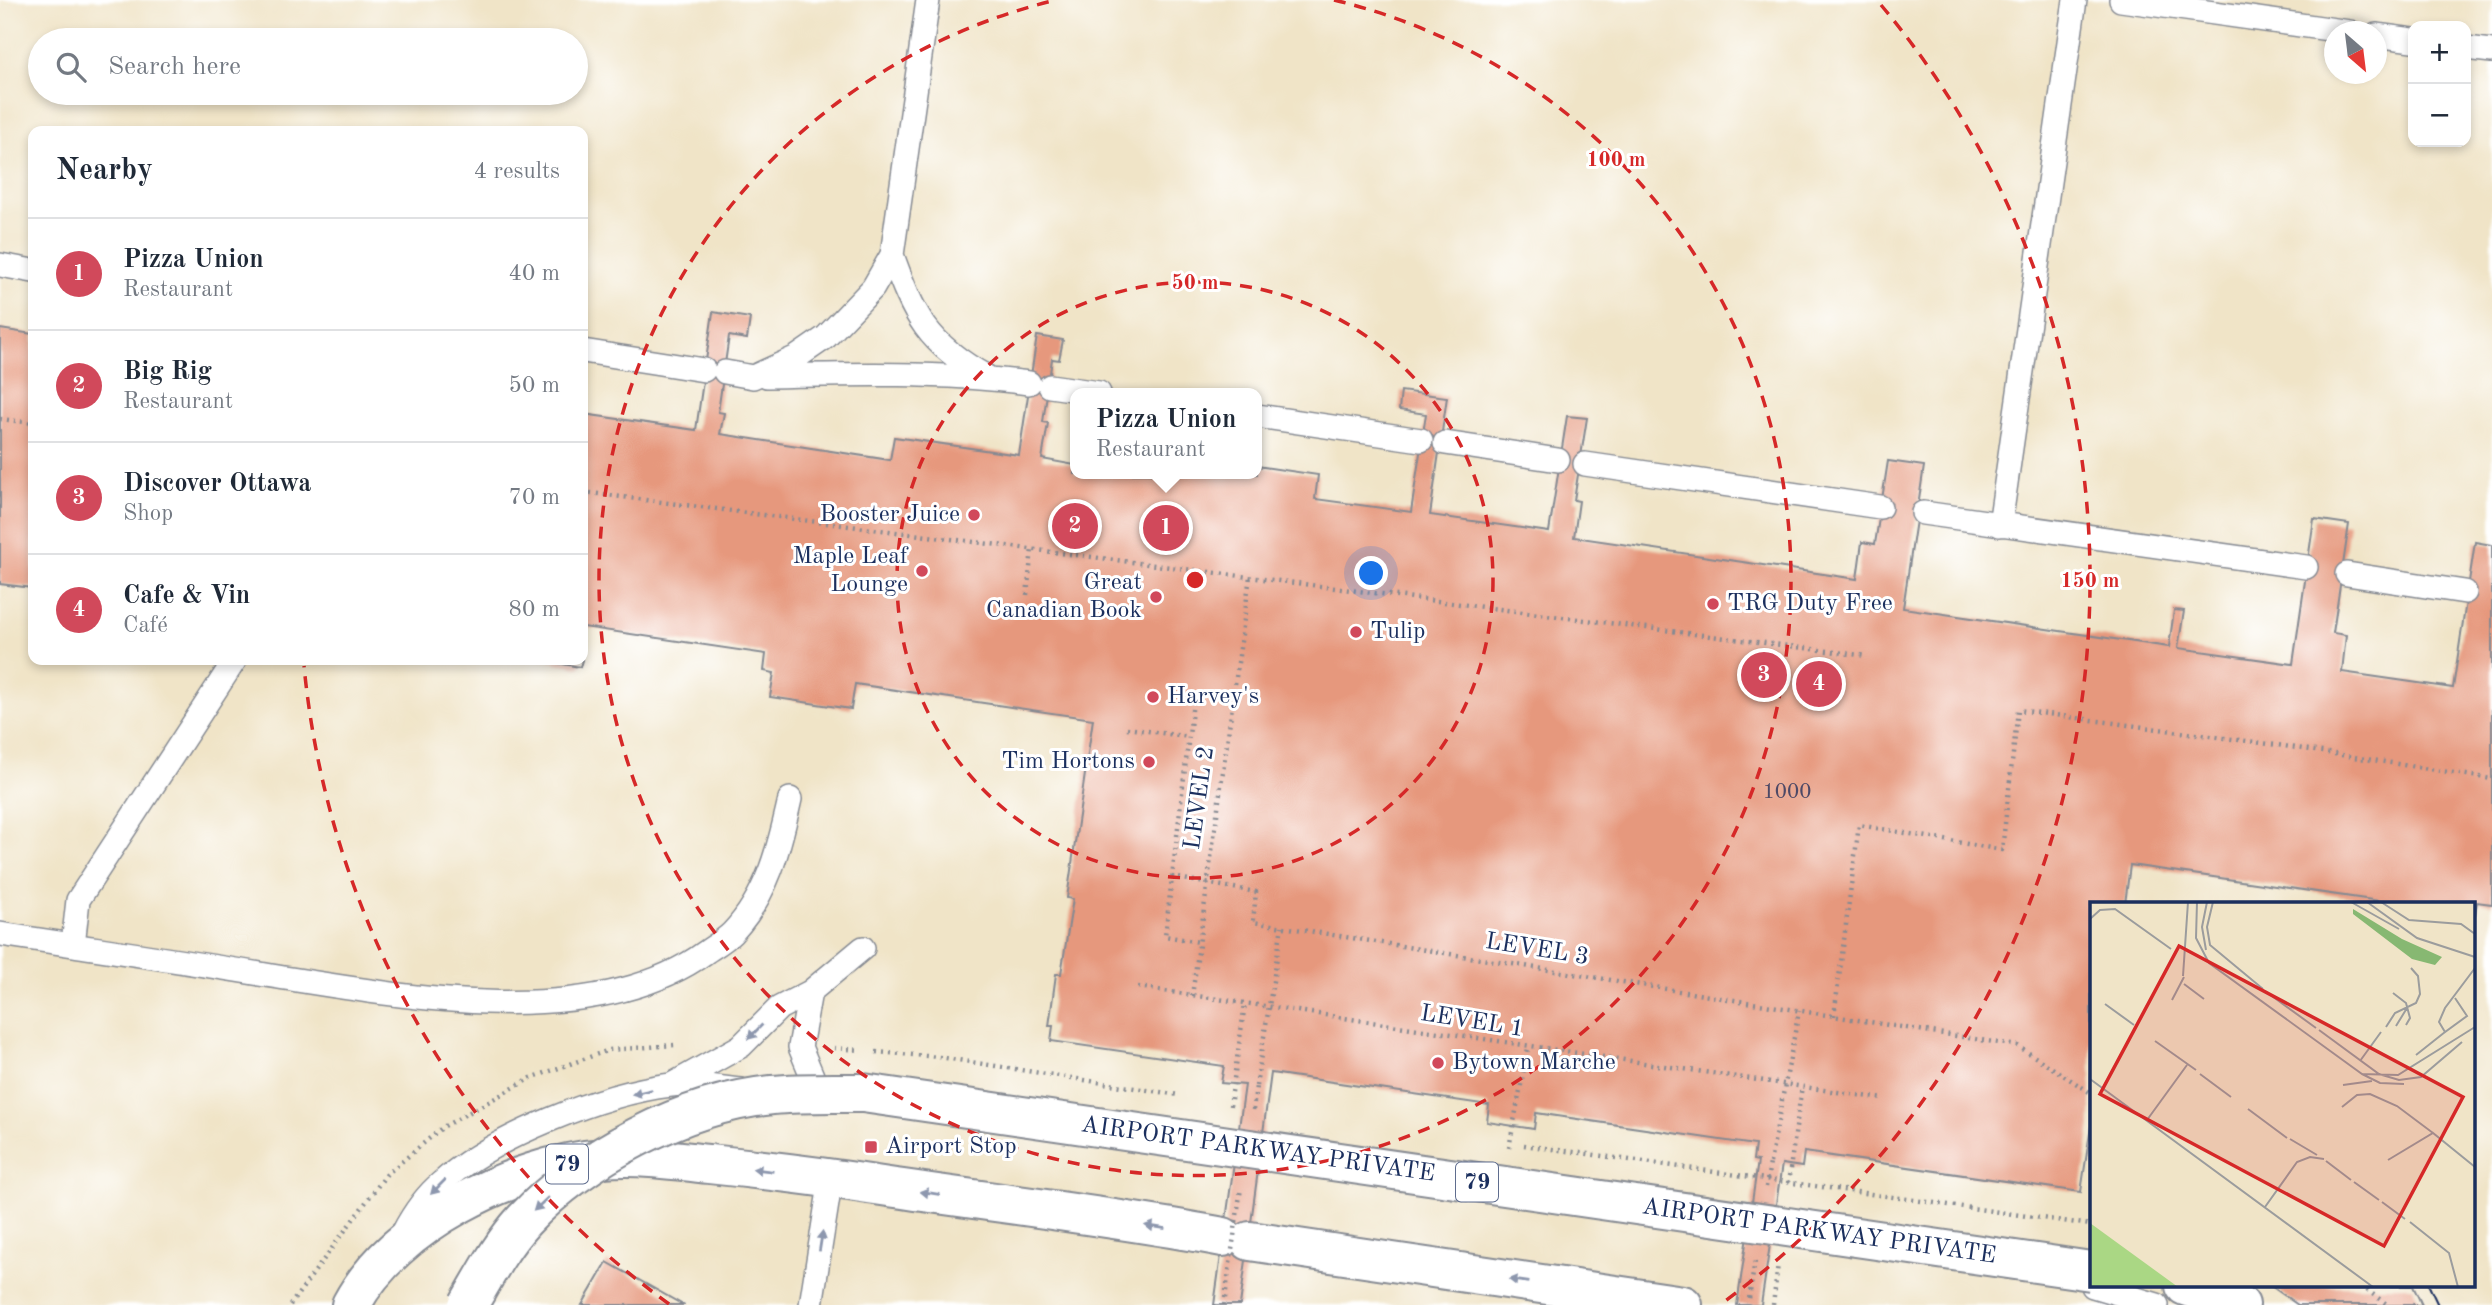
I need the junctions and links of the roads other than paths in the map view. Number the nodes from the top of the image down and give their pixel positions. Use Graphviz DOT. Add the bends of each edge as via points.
graph roads {
  1 [pos="928,0"];
  2 [pos="2075,0"];
  3 [pos="2121,0"];
  4 [pos="2324,28"];
  5 [pos="2387,36"];
  6 [pos="2408,39"];
  7 [pos="2471,49"];
  8 [pos="2492,51"];
  9 [pos="892,255"];
  10 [pos="0,265"];
  11 [pos="28,270"];
  12 [pos="588,352"];
  13 [pos="753,377"];
  14 [pos="990,378"];
  15 [pos="1070,389"];
  16 [pos="1262,417"];
  17 [pos="1421,439"];
  18 [pos="1445,443"];
  19 [pos="1558,460"];
  20 [pos="1585,464"];
  21 [pos="1880,507"];
  22 [pos="1923,513"];
  23 [pos="2000,524"];
  24 [pos="2306,567"];
  25 [pos="2347,574"];
  26 [pos="2465,592"];
  27 [pos="232,665"];
  28 [pos="790,799"];
  29 [pos="0,934"];
  30 [pos="73,945"];
  31 [pos="863,948"];
  32 [pos="810,992"];
  33 [pos="673,1084"];
  34 [pos="822,1100"];
  35 [pos="831,1178"];
  36 [pos="395,1249"];
  37 [pos="2090,1271"];
  38 [pos="2090,1286"];
  39 [pos="2099,1288"];
  40 [pos="2191,1288"];
  41 [pos="351,1305"];
  42 [pos="468,1305"];
  43 [pos="811,1305"];
  44 [pos="1683,1305"];
  45 [pos="2157,1305"];
  46 [pos="2240,1305"];
  1 -- 9 [label="lane"];
  2 -- 23 [label="lane"];
  3 -- 4 [label="lane"];
  5 -- 6 [label="lane"];
  7 -- 8 [label="lane"];
  9 -- 13 [label="lane" via="873,288 826,337 797,357"];
  9 -- 14 [label="lane" via="911,307 929,333 967,366"];
  10 -- 11 [label="lane"];
  12 -- 13 [label="lane"];
  13 -- 14 [label="lane" via="855,373"];
  14 -- 15 [label="lane"];
  16 -- 17 [label="lane"];
  18 -- 19 [label="lane"];
  20 -- 21 [label="lane"];
  22 -- 23 [label="lane"];
  23 -- 24 [label="lane"];
  25 -- 26 [label="lane"];
  27 -- 30 [label="lane" via="78,900"];
  28 -- 30 [label="lane" via="775,862 757,899 731,934 692,962 647,985 588,997 417,998"];
  29 -- 30 [label="lane"];
  31 -- 32 [label="lane"];
  32 -- 33 [label="lane, one-way" via="779,1009 741,1046"];
  32 -- 34 [label="lane" via="800,1047"];
  33 -- 34 [label="lane"];
  33 -- 36 [label="lane, one-way" via="558,1117 490,1149 441,1182 414,1212"];
  34 -- 38 [label="lane"];
  35 -- 36 [label="highway, 79, one-way" via="655,1158 603,1158 547,1168 494,1187 444,1214"];
  43 -- 35 [label="lane, one-way"];
  44 -- 35 [label="highway, 79, one-way"];
  36 -- 41 [label="highway, 79"];
  37 -- 42 [label="highway, AIRPORT PARKWAY PRIVATE / 79, one-way, bridge" via="863,1093 819,1092 770,1095 713,1108 615,1148 564,1183 523,1221"];
  39 -- 45 [label="lane"];
  40 -- 46 [label="highway"];
}
